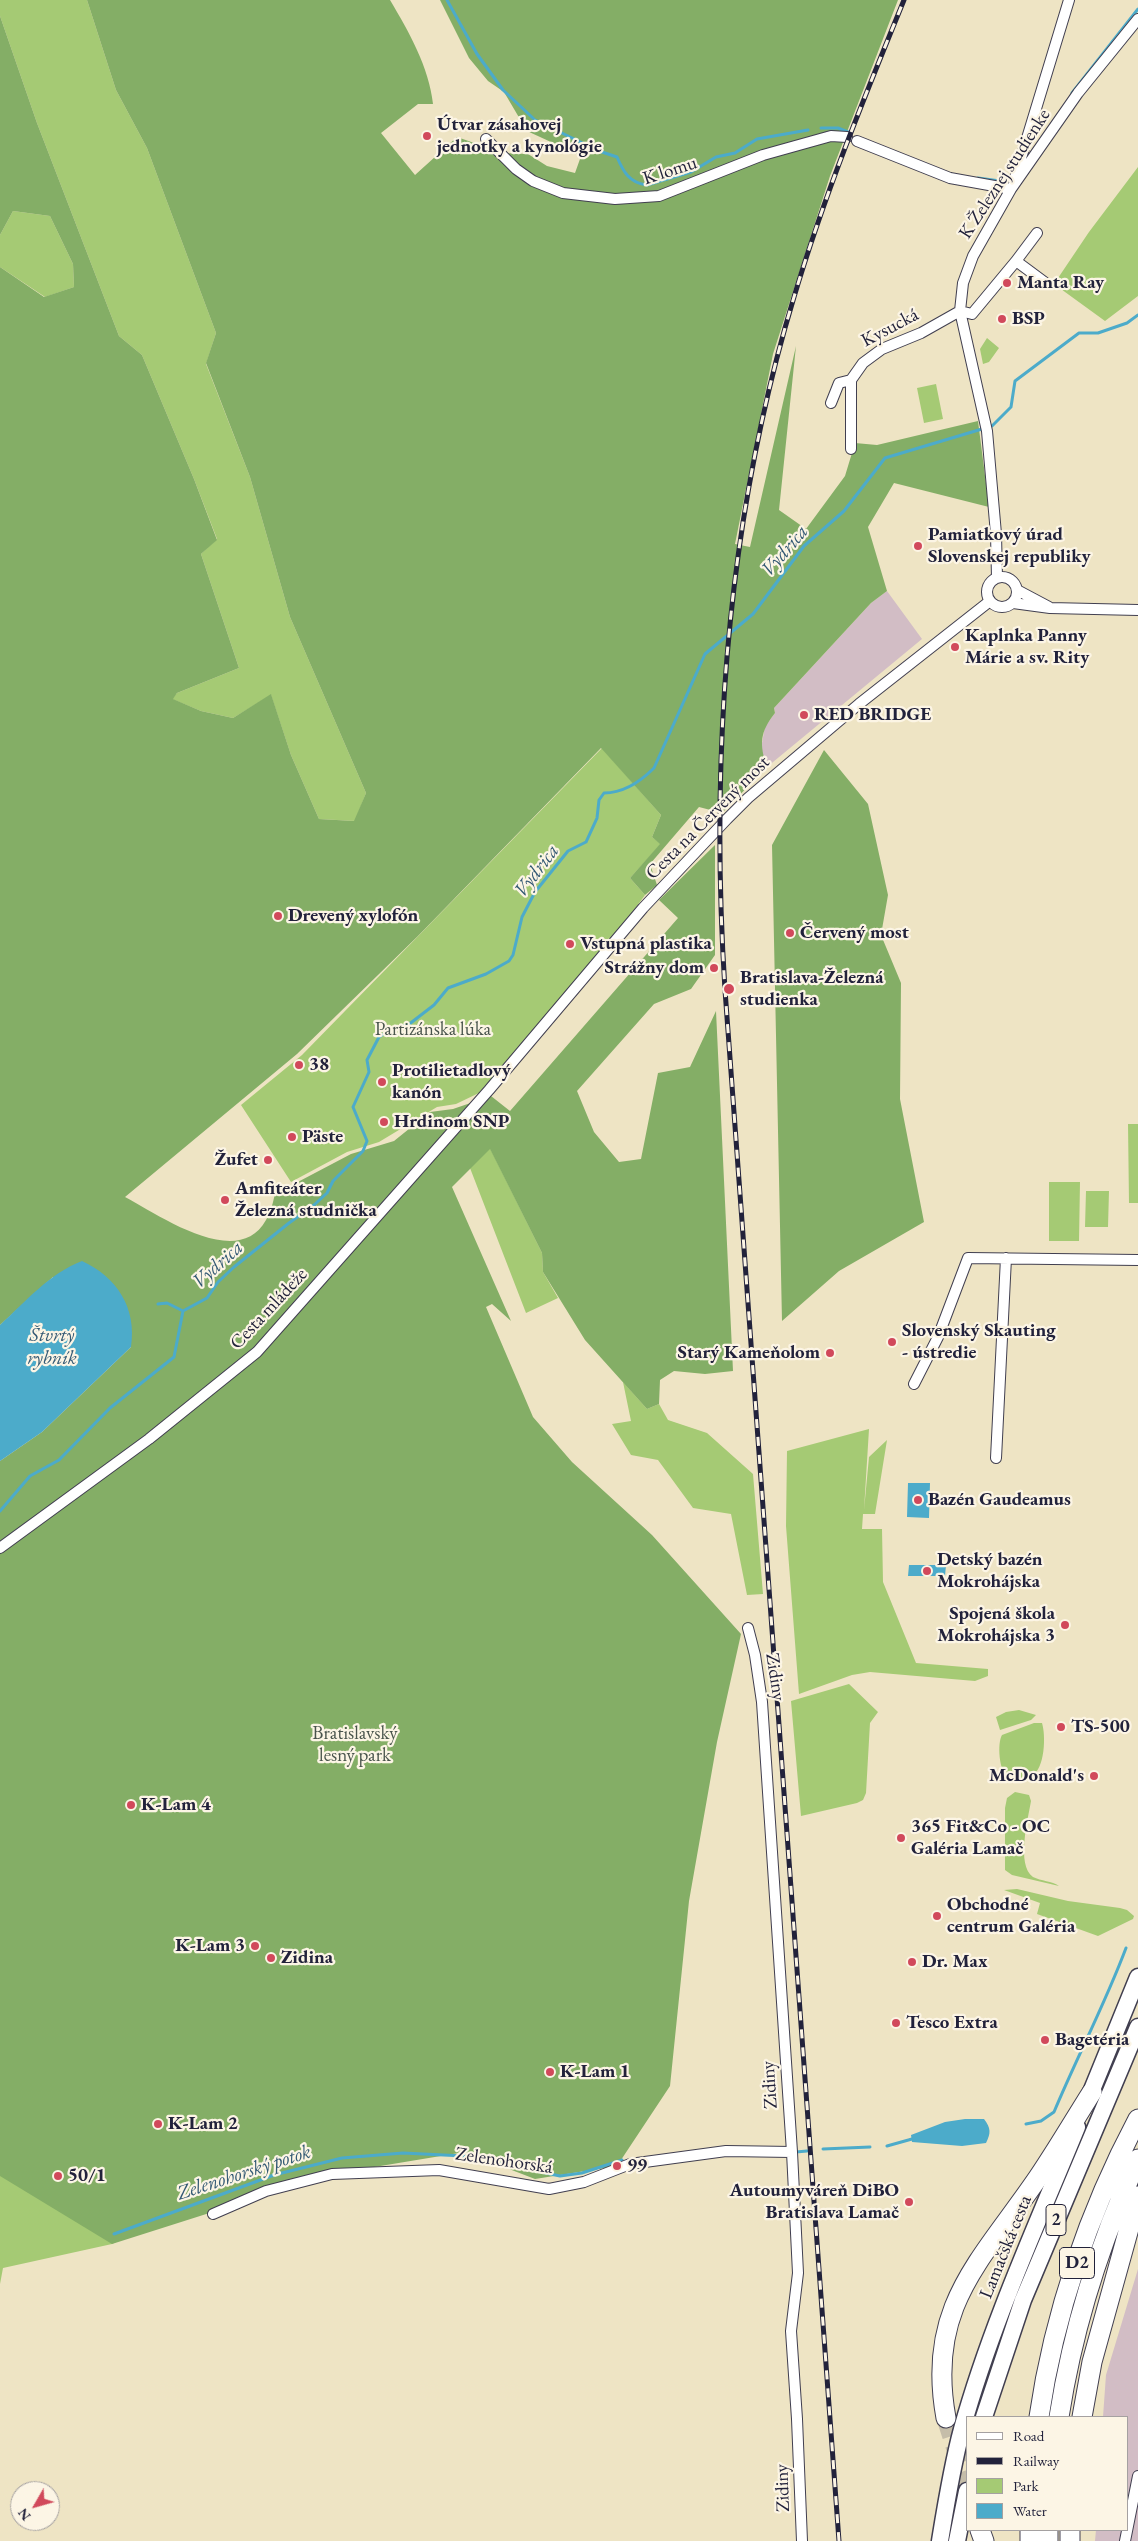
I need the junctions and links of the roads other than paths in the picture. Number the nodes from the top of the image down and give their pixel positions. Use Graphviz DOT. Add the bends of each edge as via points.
graph roads {
  1 [pos="1070,0"];
  2 [pos="1138,19"];
  3 [pos="846,137"];
  4 [pos="486,139"];
  5 [pos="857,141"];
  6 [pos="1011,189"];
  7 [pos="1037,233"];
  8 [pos="1016,261"];
  9 [pos="1047,284"];
  10 [pos="960,311"];
  11 [pos="851,380"];
  12 [pos="831,403"];
  13 [pos="851,449"];
  14 [pos="997,578"];
  15 [pos="1017,590"];
  16 [pos="990,601"];
  17 [pos="1013,603"];
  18 [pos="1050,608"];
  19 [pos="1138,610"];
  20 [pos="484,1095"];
  21 [pos="1006,1258"];
  22 [pos="1138,1260"];
  23 [pos="914,1384"];
  24 [pos="996,1458"];
  25 [pos="0,1548"];
  26 [pos="748,1628"];
  27 [pos="1138,1977"];
  28 [pos="1138,2026"];
  29 [pos="1092,2092"];
  30 [pos="1138,2119"];
  31 [pos="792,2152"];
  32 [pos="1138,2159"];
  33 [pos="1138,2196"];
  34 [pos="213,2214"];
  35 [pos="1138,2226"];
  36 [pos="1114,2281"];
  37 [pos="967,2416"];
  38 [pos="984,2416"];
  39 [pos="1039,2416"];
  40 [pos="1059,2416"];
  41 [pos="1082,2416"];
  42 [pos="946,2418"];
  43 [pos="966,2418"];
  44 [pos="1138,2476"];
  45 [pos="966,2496"];
  46 [pos="1128,2526"];
  47 [pos="802,2541"];
  48 [pos="940,2541"];
  49 [pos="957,2541"];
  1 -- 6 [label="street"];
  2 -- 6 [label="street, K Železnej studienke" via="1078,93"];
  3 -- 4 [label="street, K lomu" via="831,136 763,155 659,196 615,199 563,192 533,181"];
  5 -- 6 [label="street" via="950,178"];
  6 -- 10 [label="street, K Železnej studienke" via="973,256 963,283"];
  7 -- 8 [label="street"];
  8 -- 9 [label="street"];
  8 -- 10 [label="street, Kysucká" via="972,314"];
  10 -- 11 [label="street, Kysucká" via="882,349 863,363"];
  10 -- 14 [label="street, K Železnej studienke" via="987,431"];
  11 -- 12 [label="street, Kysucká" via="839,383"];
  11 -- 13 [label="street"];
  14 -- 15 [label="street" via="1010,579"];
  14 -- 16 [label="street" via="988,588"];
  15 -- 17 [label="street"];
  15 -- 18 [label="street"];
  16 -- 17 [label="street" via="1000,607"];
  16 -- 20 [label="street, Cesta na Červený most" via="874,692 748,798 644,908"];
  17 -- 18 [label="street"];
  18 -- 19 [label="street"];
  20 -- 25 [label="street, Cesta mládeže" via="257,1352 141,1444"];
  21 -- 22 [label="street"];
  21 -- 23 [label="street" via="968,1258 938,1337"];
  21 -- 24 [label="street"];
  26 -- 31 [label="street, Zidiny" via="762,1702"];
  27 -- 29 [label="main road, Lamačská cesta / 2"];
  28 -- 38 [label="main road, Lamačská cesta / 2" via="1023,2300"];
  29 -- 37 [label="main road, Lamačská cesta / 2" via="990,2344"];
  29 -- 42 [label="highway" via="1035,2183 970,2272 959,2293 947,2325 942,2359"];
  30 -- 39 [label="highway, D2" via="1082,2246 1048,2364"];
  31 -- 34 [label="street, Zelenohorská" via="726,2151 638,2163 584,2182 550,2188 439,2170 332,2174 266,2190"];
  31 -- 47 [label="street, Zidiny" via="798,2273 791,2331"];
  32 -- 40 [label="highway, D2" via="1118,2203 1081,2310"];
  33 -- 36 [label="highway"];
  35 -- 36 [label="highway"];
  36 -- 41 [label="highway" via="1092,2362"];
  43 -- 48 [label="main road, Lamačská cesta / 2"];
  44 -- 46 [label="street"];
  45 -- 49 [label="main road"];
}
